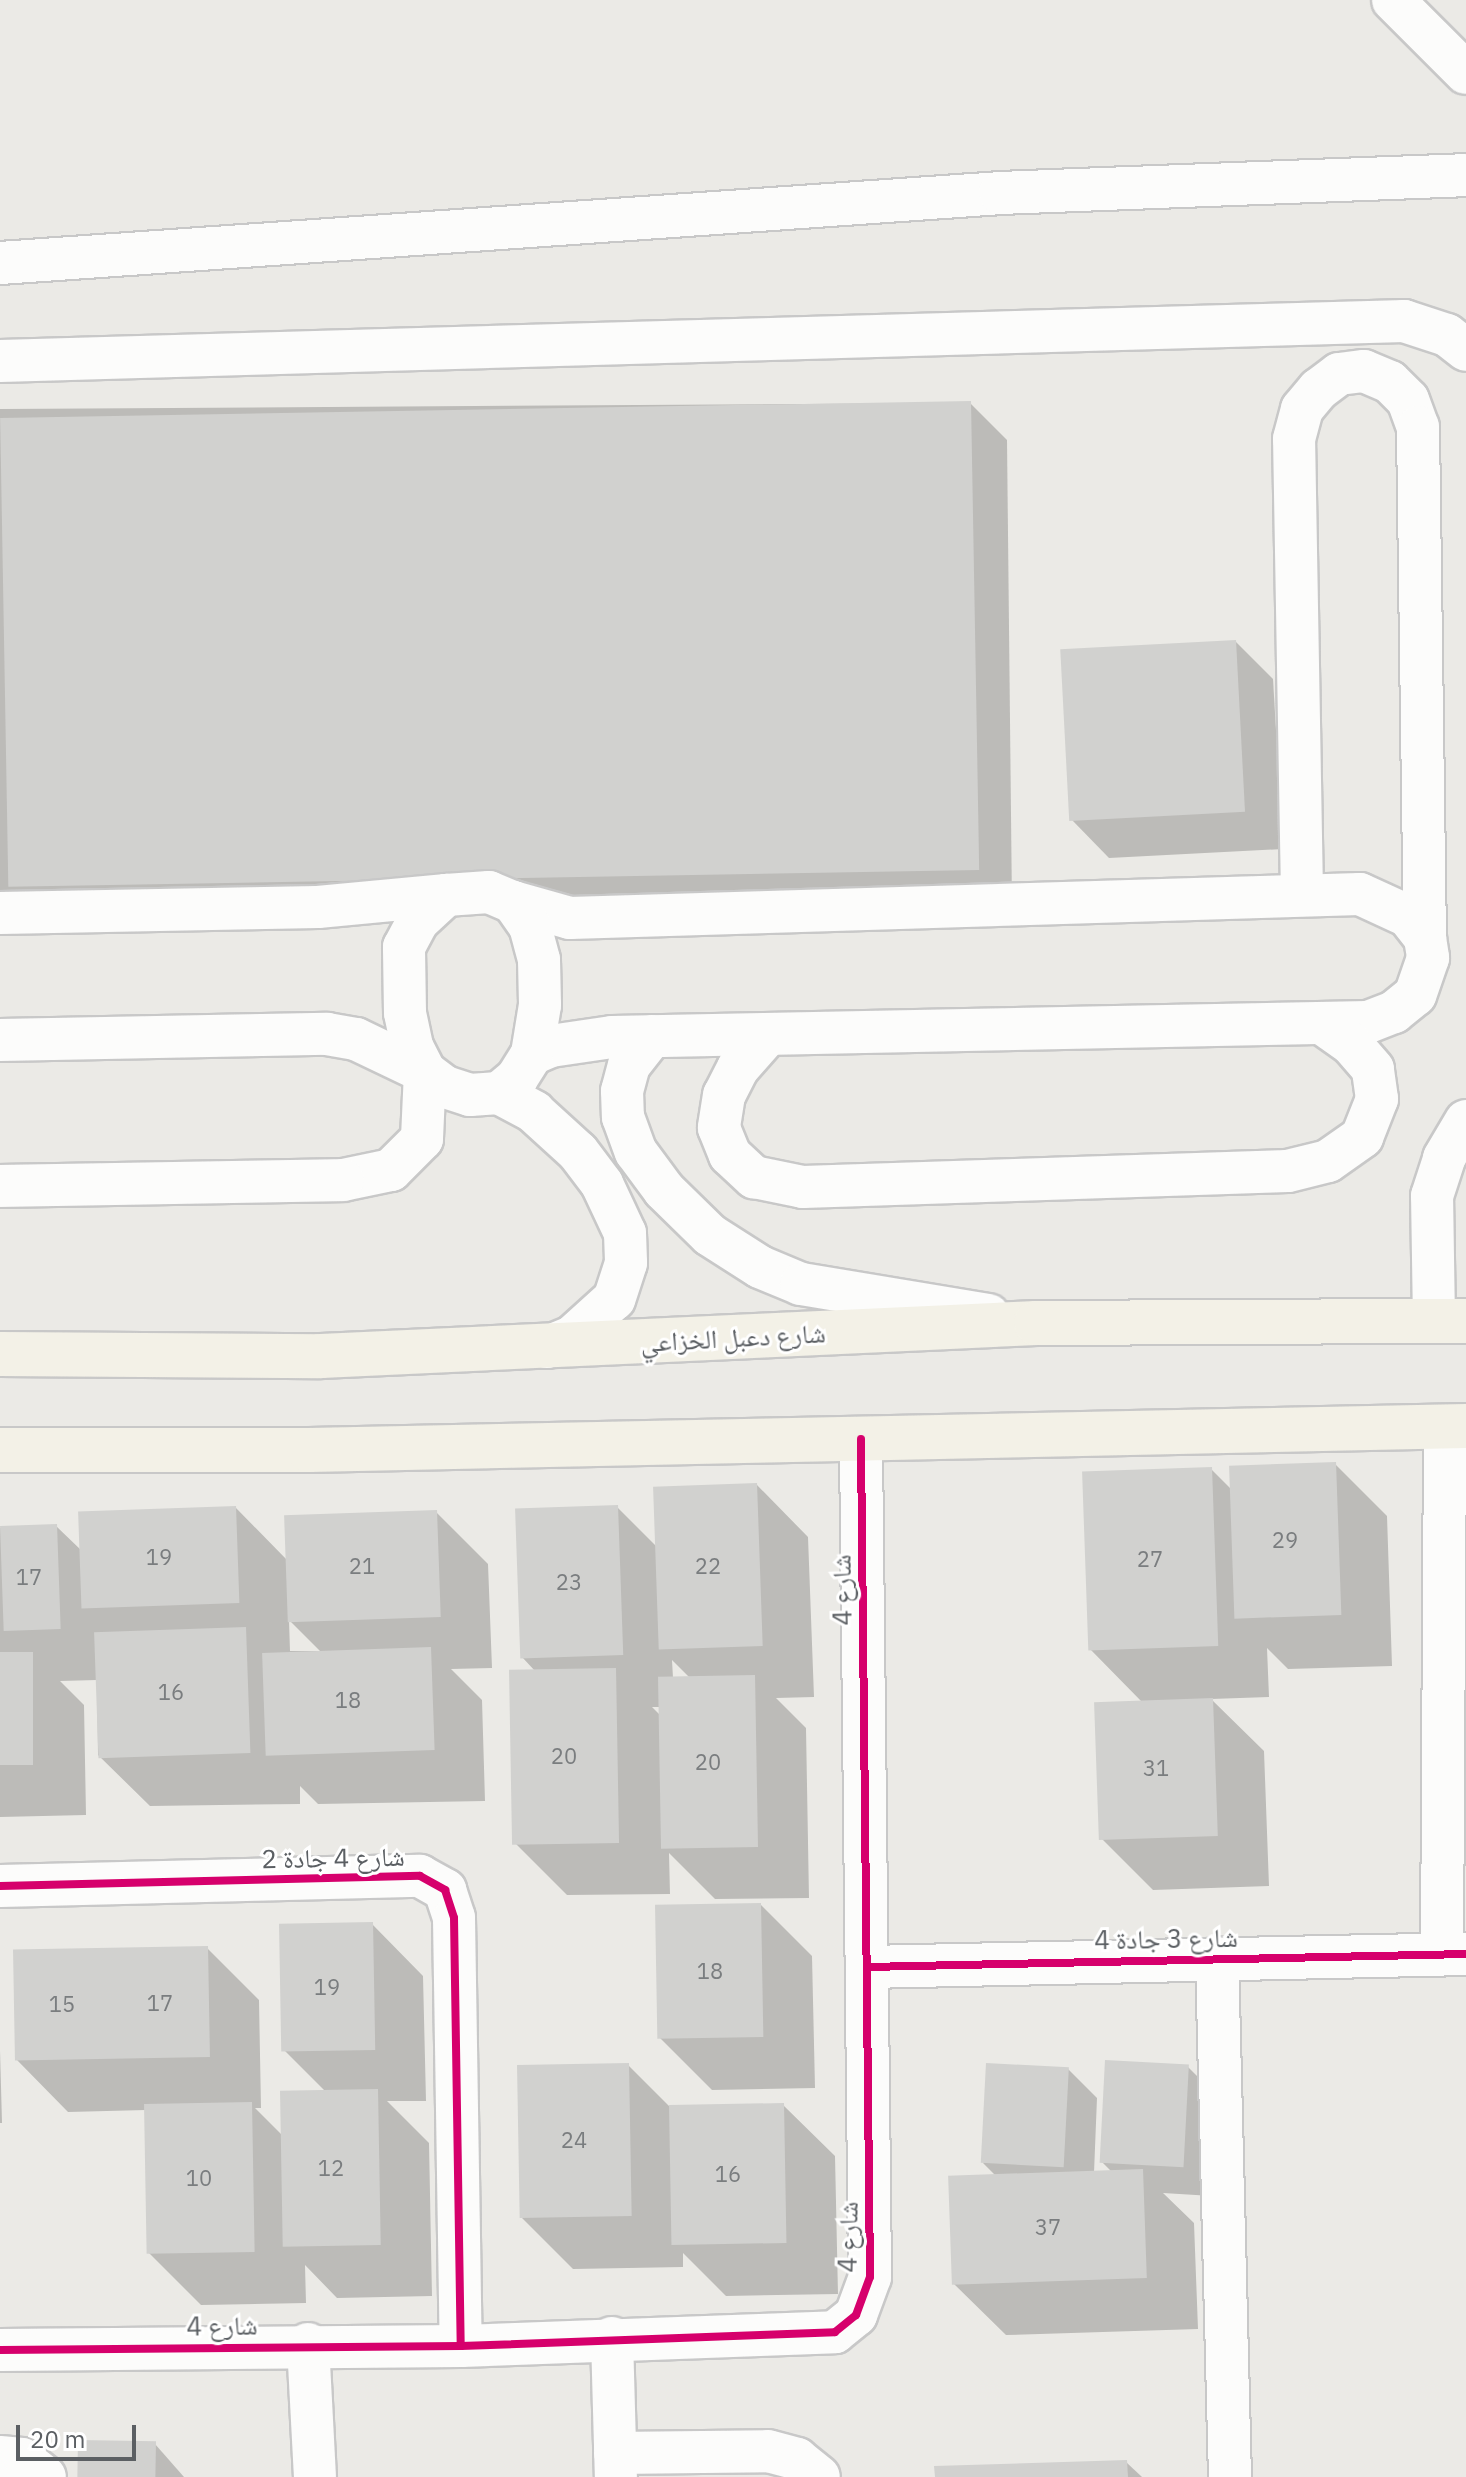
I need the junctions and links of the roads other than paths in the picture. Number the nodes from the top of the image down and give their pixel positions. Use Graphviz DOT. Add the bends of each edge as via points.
graph roads {
  1 [pos="1393,0"];
  2 [pos="1466,73"];
  3 [pos="1466,175"];
  4 [pos="0,263"];
  5 [pos="1466,350"];
  6 [pos="0,361"];
  7 [pos="1302,894"];
  8 [pos="446,895"];
  9 [pos="513,902"];
  10 [pos="0,913"];
  11 [pos="1425,938"];
  12 [pos="1324,1025"];
  13 [pos="768,1034"];
  14 [pos="652,1036"];
  15 [pos="0,1040"];
  16 [pos="532,1054"];
  17 [pos="425,1072"];
  18 [pos="499,1093"];
  19 [pos="1466,1121"];
  20 [pos="0,1186"];
  21 [pos="1450,1321"];
  22 [pos="1036,1323"];
  23 [pos="547,1347"];
  24 [pos="4,1360"];
  25 [pos="1455,1426"];
  26 [pos="861,1439"];
  27 [pos="4,1446"];
  28 [pos="0,1886"];
  29 [pos="1454,1954"];
  30 [pos="1217,1958"];
  31 [pos="867,1967"];
  32 [pos="612,2338"];
  33 [pos="308,2344"];
  34 [pos="461,2346"];
  35 [pos="0,2350"];
  36 [pos="0,2457"];
  37 [pos="616,2465"];
  38 [pos="45,2477"];
  39 [pos="315,2477"];
  40 [pos="819,2477"];
  41 [pos="1230,2477"];
  1 -- 2 [label="street"];
  3 -- 4 [label="street" via="1000,193"];
  5 -- 6 [label="street" via="1447,335 1404,321"];
  7 -- 9 [label="street" via="570,918"];
  7 -- 11 [label="street" via="1360,894 1388,903 1408,916"];
  7 -- 11 [label="street" via="1294,439 1302,409 1319,389 1339,374 1364,371 1390,382 1408,400 1418,427"];
  8 -- 9 [label="street" via="489,892"];
  8 -- 10 [label="street" via="318,907"];
  8 -- 17 [label="street" via="418,921 404,947 405,1013"];
  9 -- 16 [label="street" via="530,926 539,960 540,1005"];
  11 -- 12 [label="street" via="1424,976 1404,1004 1368,1022"];
  12 -- 13 [label="street"];
  12 -- 13 [label="street" via="1373,1069 1377,1099 1362,1137 1328,1161 1288,1171 803,1187 754,1177 730,1155 719,1128 724,1095 738,1068"];
  13 -- 14 [label="street"];
  14 -- 16 [label="street" via="573,1041"];
  14 -- 22 [label="street" via="629,1065 623,1117 636,1152 664,1190 710,1235 760,1267 801,1284"];
  15 -- 17 [label="street" via="327,1034 356,1039"];
  16 -- 18 [label="street" via="517,1078"];
  17 -- 18 [label="street" via="445,1087 470,1095"];
  17 -- 20 [label="street" via="422,1139 391,1170 343,1180"];
  18 -- 23 [label="street" via="534,1112 578,1152 602,1184 625,1233 626,1263 614,1299 572,1337"];
  19 -- 21 [label="street" via="1444,1158 1432,1196"];
  21 -- 22 [label="main road, شارع دعبل الخزاعي"];
  22 -- 23 [label="main road, شارع دعبل الخزاعي"];
  23 -- 24 [label="main road, شارع دعبل الخزاعي"];
  25 -- 26 [label="main road"];
  25 -- 29 [label="street"];
  26 -- 27 [label="main road" via="309,1450"];
  26 -- 31 [label="street, شارع 4"];
  28 -- 34 [label="street, شارع 4 جادة 2" via="420,1876 445,1890 454,1918"];
  29 -- 30 [label="street, شارع 3 جادة 4"];
  30 -- 31 [label="street, شارع 3 جادة 4"];
  30 -- 41 [label="street, شارع 3 جادة 4"];
  31 -- 32 [label="street, شارع 4" via="870,2277 856,2315 835,2332"];
  32 -- 34 [label="street, شارع 4"];
  32 -- 37 [label="street"];
  33 -- 34 [label="street, شارع 4"];
  33 -- 35 [label="street, شارع 4"];
  33 -- 39 [label="street"];
  36 -- 38 [label="street" via="22,2459"];
  37 -- 40 [label="street" via="768,2451 797,2459"];
}
